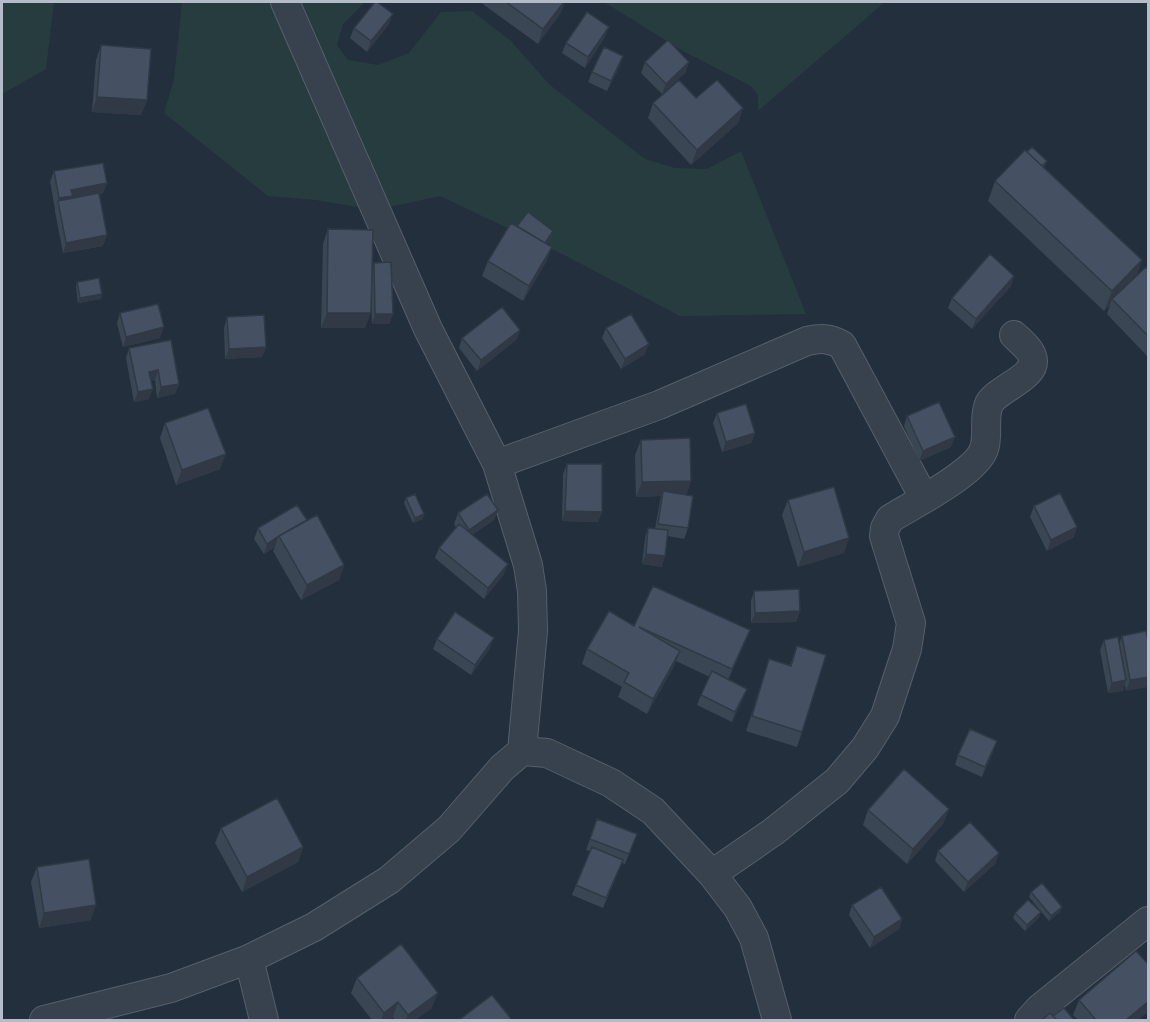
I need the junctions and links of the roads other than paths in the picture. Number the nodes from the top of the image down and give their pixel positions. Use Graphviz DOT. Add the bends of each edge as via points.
graph roads {
  1 [pos="285,2"];
  2 [pos="1014,335"];
  3 [pos="497,464"];
  4 [pos="924,498"];
  5 [pos="522,751"];
  6 [pos="712,874"];
  7 [pos="1149,921"];
  8 [pos="249,959"];
  9 [pos="44,1020"];
  10 [pos="264,1020"];
  11 [pos="777,1020"];
  12 [pos="1029,1020"];
  1 -- 3 [label="street" via="428,329"];
  2 -- 4 [label="street" via="1032,355 1033,364 1027,375 998,393 990,403 985,449 977,462"];
  3 -- 4 [label="street" via="659,405 807,341 823,338 842,345"];
  3 -- 5 [label="street" via="528,565 531,591 533,631"];
  4 -- 6 [label="street" via="890,519 885,528 884,536 910,623 907,649 876,732 837,781"];
  5 -- 6 [label="street" via="547,753 653,811"];
  5 -- 8 [label="street" via="449,829 389,880 314,927"];
  6 -- 11 [label="street" via="738,908 754,938"];
  7 -- 12 [label="street"];
  8 -- 9 [label="street" via="171,988"];
  8 -- 10 [label="street"];
}
